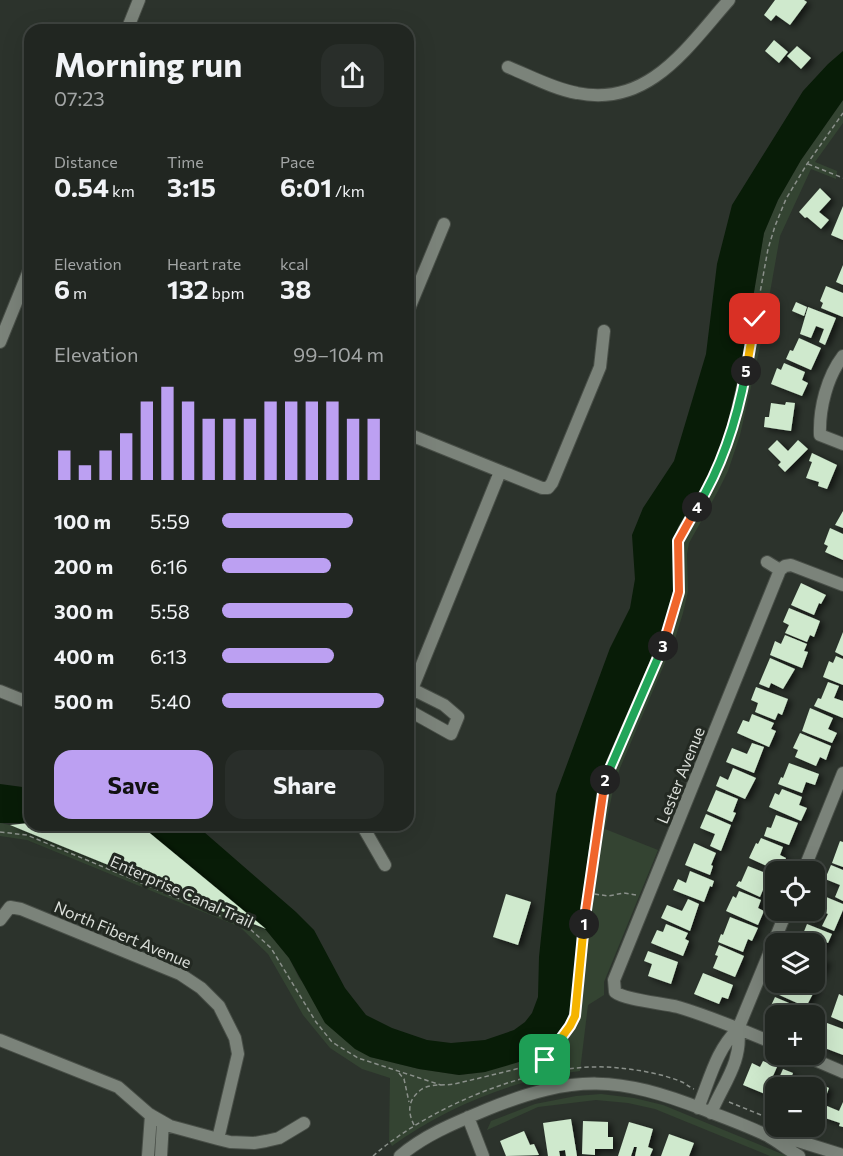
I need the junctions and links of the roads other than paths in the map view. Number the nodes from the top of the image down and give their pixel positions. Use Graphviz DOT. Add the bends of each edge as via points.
graph roads {
  1 [pos="139,0"];
  2 [pos="729,0"];
  3 [pos="129,24"];
  4 [pos="508,67"];
  5 [pos="444,224"];
  6 [pos="24,283"];
  7 [pos="414,296"];
  8 [pos="604,331"];
  9 [pos="0,342"];
  10 [pos="843,356"];
  11 [pos="414,436"];
  12 [pos="843,444"];
  13 [pos="500,472"];
  14 [pos="767,562"];
  15 [pos="780,570"];
  16 [pos="843,585"];
  17 [pos="414,684"];
  18 [pos="0,691"];
  19 [pos="414,695"];
  20 [pos="24,701"];
  21 [pos="414,713"];
  22 [pos="843,773"];
  23 [pos="365,831"];
  24 [pos="807,861"];
  25 [pos="385,865"];
  26 [pos="0,920"];
  27 [pos="782,921"];
  28 [pos="738,1029"];
  29 [pos="0,1040"];
  30 [pos="765,1040"];
  31 [pos="825,1064"];
  32 [pos="843,1072"];
  33 [pos="698,1107"];
  34 [pos="711,1113"];
  35 [pos="151,1115"];
  36 [pos="468,1117"];
  37 [pos="163,1122"];
  38 [pos="304,1123"];
  39 [pos="765,1135"];
  40 [pos="770,1137"];
  41 [pos="774,1137"];
  42 [pos="218,1139"];
  43 [pos="843,1155"];
  44 [pos="148,1156"];
  45 [pos="161,1156"];
  46 [pos="400,1156"];
  47 [pos="483,1156"];
  48 [pos="799,1156"];
  1 -- 3 [label="street"];
  2 -- 4 [label="street" via="670,66 629,90 578,93"];
  5 -- 7 [label="street"];
  6 -- 9 [label="street"];
  8 -- 13 [label="street" via="600,366 552,483 542,488"];
  10 -- 12 [label="street" via="832,375 819,423 820,435"];
  11 -- 13 [label="street"];
  13 -- 17 [label="street"];
  14 -- 15 [label="street"];
  15 -- 16 [label="street" via="791,565"];
  15 -- 28 [label="street, Lester Avenue" via="614,980 615,992 623,997 689,1010"];
  18 -- 20 [label="street"];
  19 -- 21 [label="street" via="444,705 459,717 451,735"];
  22 -- 24 [label="street"];
  23 -- 25 [label="street"];
  26 -- 42 [label="street, North Fibert Avenue" via="10,907 21,909 180,974 219,1006 235,1038 238,1054"];
  27 -- 28 [label="street"];
  28 -- 30 [label="street"];
  28 -- 33 [label="street" via="726,1040"];
  28 -- 34 [label="street" via="740,1045 732,1070"];
  29 -- 35 [label="street" via="118,1087"];
  31 -- 32 [label="street"];
  33 -- 34 [label="street"];
  33 -- 36 [label="street" via="636,1087 591,1083 532,1092"];
  34 -- 39 [label="street"];
  35 -- 37 [label="street"];
  35 -- 44 [label="street"];
  36 -- 46 [label="street" via="424,1138"];
  36 -- 47 [label="street"];
  37 -- 42 [label="street"];
  37 -- 45 [label="street"];
  38 -- 42 [label="street" via="266,1141"];
  40 -- 48 [label="street"];
  41 -- 43 [label="street"];
}
